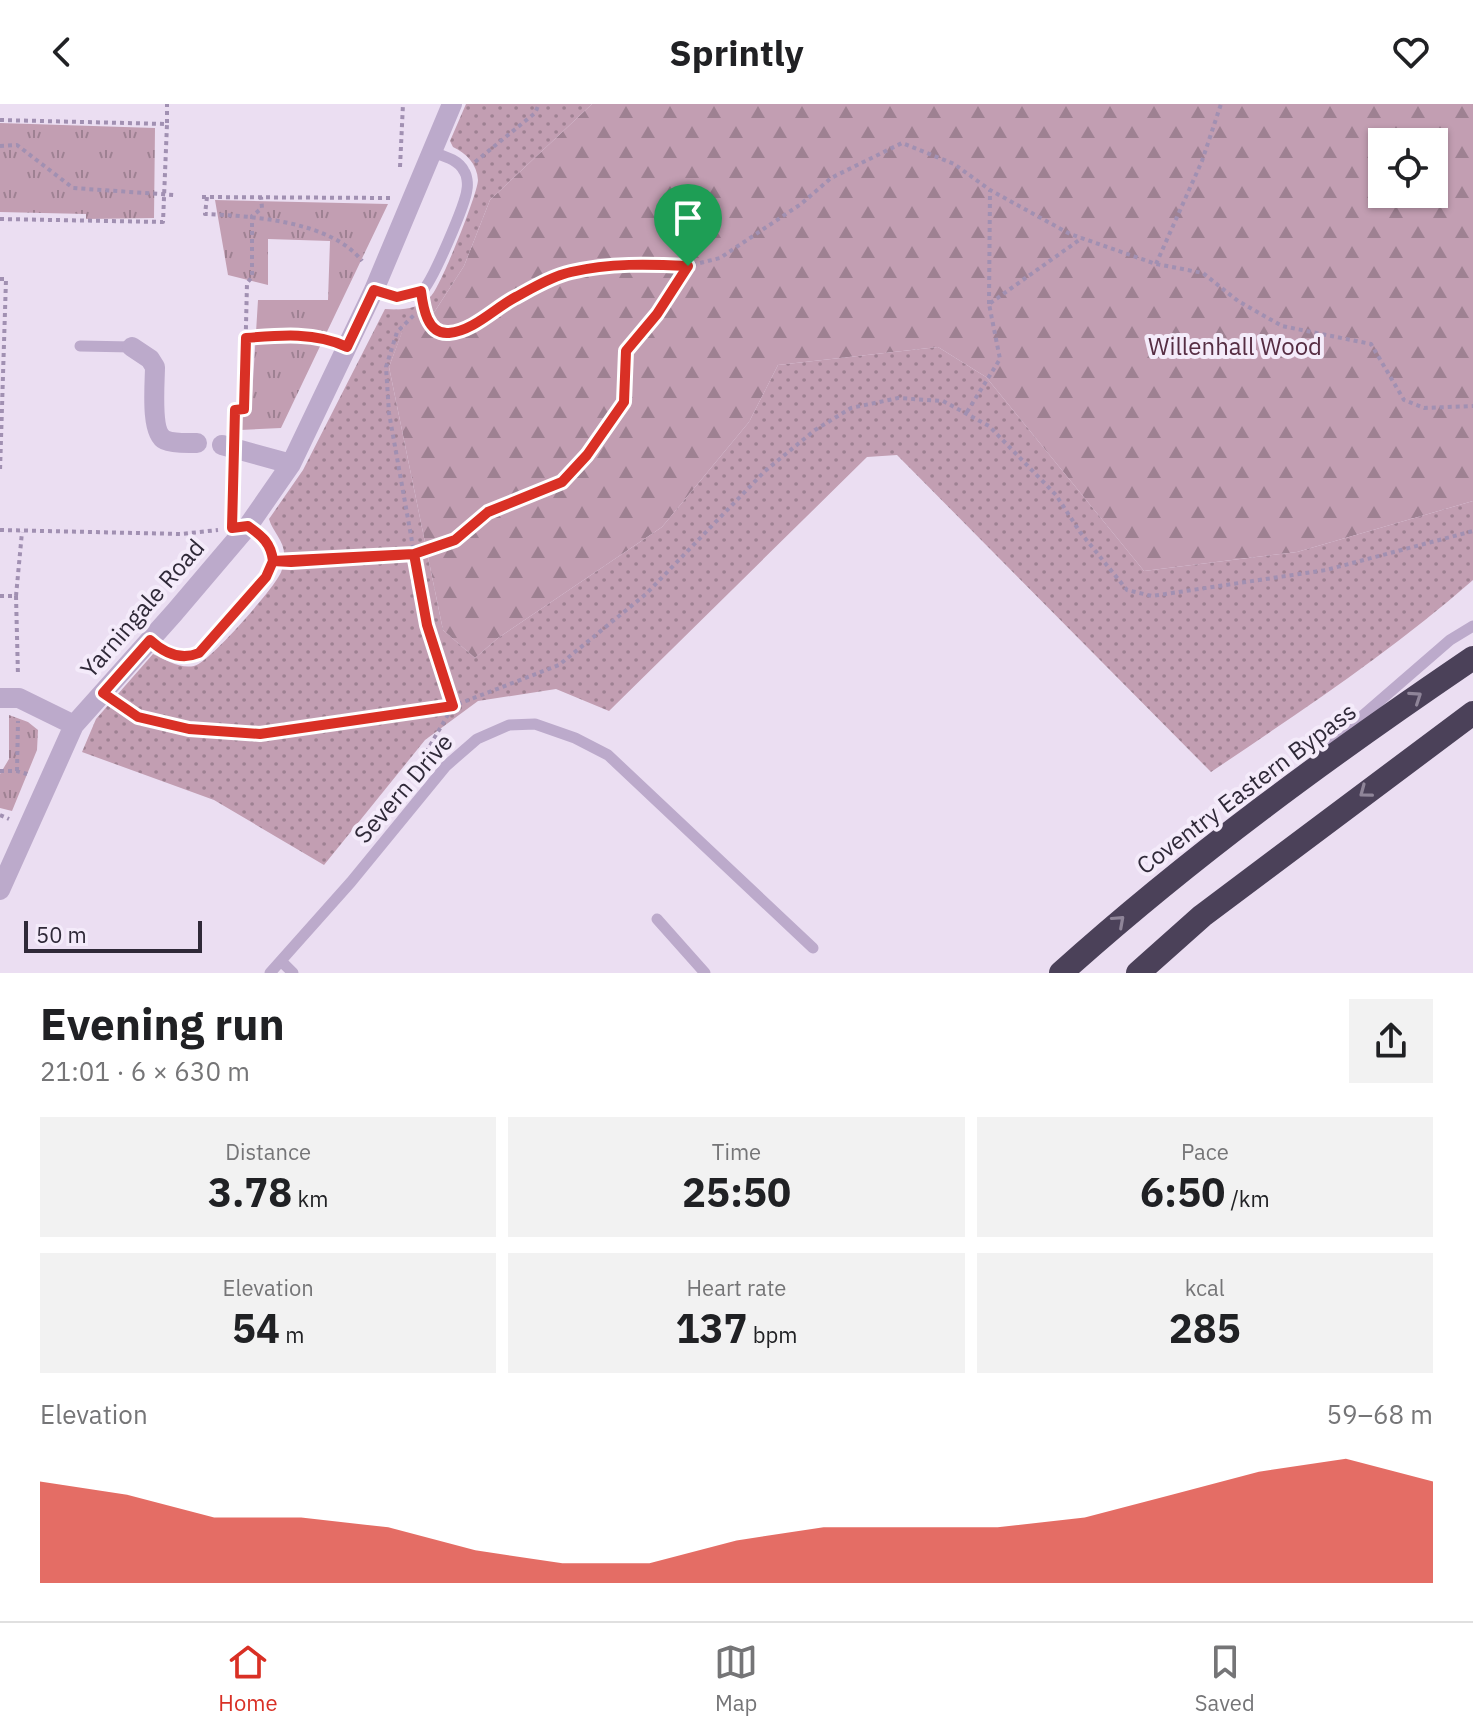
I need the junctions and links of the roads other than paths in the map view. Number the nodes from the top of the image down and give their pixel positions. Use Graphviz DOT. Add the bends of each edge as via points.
graph roads {
  1 [pos="452,104"];
  2 [pos="432,152"];
  3 [pos="376,285"];
  4 [pos="80,346"];
  5 [pos="132,347"];
  6 [pos="197,443"];
  7 [pos="228,447"];
  8 [pos="291,464"];
  9 [pos="240,527"];
  10 [pos="1473,626"];
  11 [pos="150,640"];
  12 [pos="1473,658"];
  13 [pos="0,698"];
  14 [pos="1473,713"];
  15 [pos="74,725"];
  16 [pos="1195,861"];
  17 [pos="0,890"];
  18 [pos="657,919"];
  19 [pos="813,948"];
  20 [pos="282,962"];
  21 [pos="270,973"];
  22 [pos="293,973"];
  23 [pos="705,973"];
  24 [pos="1061,973"];
  25 [pos="1138,973"];
  1 -- 2 [label="street, Yarningale Road"];
  2 -- 3 [label="street, Yarningale Road"];
  2 -- 3 [label="lane" via="464,170 466,195 428,285 407,297"];
  3 -- 8 [label="street, Yarningale Road"];
  4 -- 5 [label="lane"];
  5 -- 6 [label="street" via="155,367 160,436"];
  7 -- 8 [label="street"];
  8 -- 9 [label="street, Yarningale Road"];
  9 -- 11 [label="street, Yarningale Road"];
  9 -- 11 [label="lane" via="270,545 273,561 266,577 199,653 171,654"];
  10 -- 16 [label="lane" via="1450,640"];
  11 -- 15 [label="street, Yarningale Road"];
  16 -- 12 [label="highway, Coventry Eastern Bypass, one-way" via="1348,744"];
  13 -- 15 [label="street" via="19,698"];
  14 -- 25 [label="highway, one-way" via="1202,916"];
  15 -- 17 [label="street, Yarningale Road"];
  24 -- 16 [label="highway, Coventry Eastern Bypass, one-way"];
  18 -- 23 [label="lane"];
  19 -- 20 [label="lane, Severn Drive" via="608,755 535,724 509,725 477,739 446,766"];
  20 -- 21 [label="lane, Severn Drive"];
  20 -- 22 [label="lane"];
}
